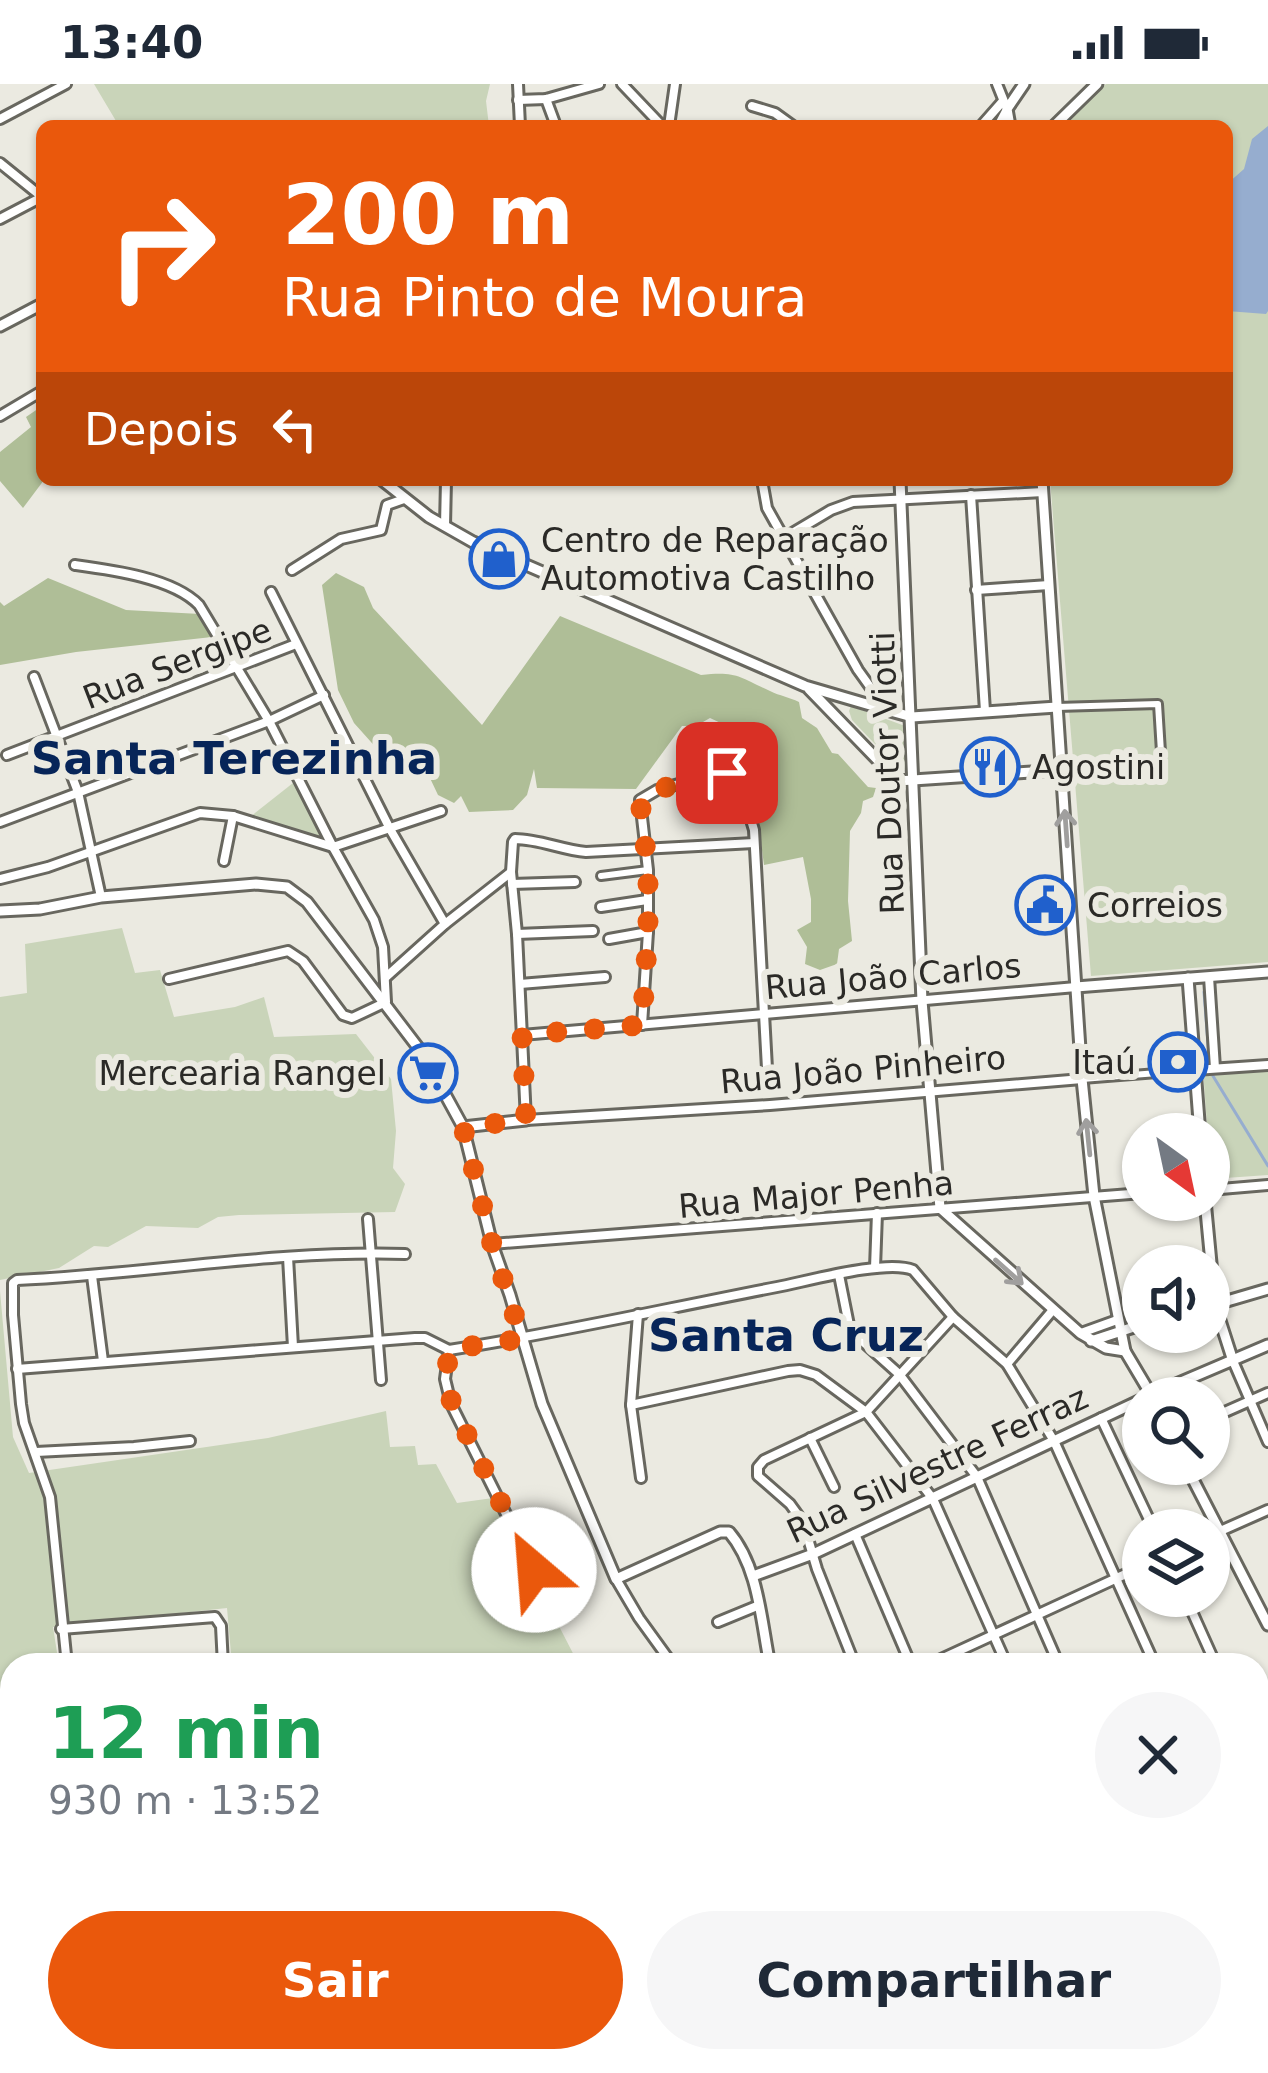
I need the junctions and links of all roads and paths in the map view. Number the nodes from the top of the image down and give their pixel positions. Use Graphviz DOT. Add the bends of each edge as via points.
graph roads {
  1 [pos="66,84"];
  2 [pos="518,84"];
  3 [pos="599,84"];
  4 [pos="622,84"];
  5 [pos="675,84"];
  6 [pos="997,84"];
  7 [pos="1024,84"];
  8 [pos="1097,84"];
  9 [pos="546,98"];
  10 [pos="518,100"];
  11 [pos="1005,105"];
  12 [pos="752,106"];
  13 [pos="0,118"];
  14 [pos="520,120"];
  15 [pos="554,120"];
  16 [pos="660,120"];
  17 [pos="667,120"];
  18 [pos="785,120"];
  19 [pos="988,120"];
  20 [pos="1000,120"];
  21 [pos="1009,120"];
  22 [pos="1060,120"];
  23 [pos="0,163"];
  24 [pos="36,192"];
  25 [pos="36,200"];
  26 [pos="0,219"];
  27 [pos="36,307"];
  28 [pos="0,326"];
  29 [pos="36,395"];
  30 [pos="0,416"];
  31 [pos="389,486"];
  32 [pos="446,486"];
  33 [pos="763,486"];
  34 [pos="901,486"];
  35 [pos="1042,486"];
  36 [pos="970,495"];
  37 [pos="902,498"];
  38 [pos="404,499"];
  39 [pos="445,526"];
  40 [pos="784,538"];
  41 [pos="75,565"];
  42 [pos="292,570"];
  43 [pos="1049,585"];
  44 [pos="976,590"];
  45 [pos="271,592"];
  46 [pos="296,644"];
  47 [pos="238,667"];
  48 [pos="34,676"];
  49 [pos="805,686"];
  50 [pos="324,695"];
  51 [pos="848,698"];
  52 [pos="1057,707"];
  53 [pos="887,710"];
  54 [pos="985,711"];
  55 [pos="836,716"];
  56 [pos="912,717"];
  57 [pos="269,721"];
  58 [pos="58,734"];
  59 [pos="707,734"];
  60 [pos="7,755"];
  61 [pos="1062,770"];
  62 [pos="915,781"];
  63 [pos="898,782"];
  64 [pos="78,792"];
  65 [pos="915,797"];
  66 [pos="746,803"];
  67 [pos="441,811"];
  68 [pos="233,816"];
  69 [pos="0,822"];
  70 [pos="390,830"];
  71 [pos="754,843"];
  72 [pos="333,847"];
  73 [pos="646,849"];
  74 [pos="89,850"];
  75 [pos="224,861"];
  76 [pos="648,870"];
  77 [pos="511,872"];
  78 [pos="601,876"];
  79 [pos="0,879"];
  80 [pos="575,883"];
  81 [pos="512,884"];
  82 [pos="101,897"];
  83 [pos="647,900"];
  84 [pos="601,907"];
  85 [pos="0,911"];
  86 [pos="445,924"];
  87 [pos="593,932"];
  88 [pos="648,932"];
  89 [pos="518,934"];
  90 [pos="609,939"];
  91 [pos="1268,972"];
  92 [pos="1209,976"];
  93 [pos="386,977"];
  94 [pos="605,977"];
  95 [pos="1188,978"];
  96 [pos="169,979"];
  97 [pos="520,984"];
  98 [pos="1076,987"];
  99 [pos="922,1001"];
  100 [pos="386,1002"];
  101 [pos="764,1014"];
  102 [pos="642,1025"];
  103 [pos="522,1035"];
  104 [pos="1268,1065"];
  105 [pos="1215,1068"];
  106 [pos="1195,1070"];
  107 [pos="1082,1079"];
  108 [pos="767,1087"];
  109 [pos="931,1090"];
  110 [pos="1198,1113"];
  111 [pos="526,1120"];
  112 [pos="463,1127"];
  113 [pos="1268,1185"];
  114 [pos="1230,1188"];
  115 [pos="1122,1194"];
  116 [pos="1094,1196"];
  117 [pos="940,1208"];
  118 [pos="877,1214"];
  119 [pos="368,1219"];
  120 [pos="492,1244"];
  121 [pos="371,1253"];
  122 [pos="405,1254"];
  123 [pos="288,1257"];
  124 [pos="875,1268"];
  125 [pos="839,1275"];
  126 [pos="92,1276"];
  127 [pos="1268,1289"];
  128 [pos="1230,1300"];
  129 [pos="1052,1311"];
  130 [pos="638,1314"];
  131 [pos="953,1317"];
  132 [pos="1118,1326"];
  133 [pos="1122,1326"];
  134 [pos="1080,1334"];
  135 [pos="522,1339"];
  136 [pos="377,1340"];
  137 [pos="1122,1340"];
  138 [pos="1091,1341"];
  139 [pos="1268,1345"];
  140 [pos="292,1347"];
  141 [pos="449,1349"];
  142 [pos="1122,1351"];
  143 [pos="1230,1353"];
  144 [pos="103,1361"];
  145 [pos="1233,1361"];
  146 [pos="1007,1364"];
  147 [pos="17,1369"];
  148 [pos="899,1374"];
  149 [pos="1196,1377"];
  150 [pos="381,1380"];
  151 [pos="1268,1394"];
  152 [pos="1251,1401"];
  153 [pos="632,1406"];
  154 [pos="1122,1409"];
  155 [pos="1230,1410"];
  156 [pos="866,1412"];
  157 [pos="1101,1418"];
  158 [pos="810,1438"];
  159 [pos="190,1441"];
  160 [pos="1054,1441"];
  161 [pos="1268,1442"];
  162 [pos="36,1452"];
  163 [pos="976,1477"];
  164 [pos="640,1478"];
  165 [pos="834,1487"];
  166 [pos="933,1499"];
  167 [pos="1144,1509"];
  168 [pos="1268,1510"];
  169 [pos="1230,1527"];
  170 [pos="855,1534"];
  171 [pos="813,1554"];
  172 [pos="1230,1562"];
  173 [pos="534,1570"];
  174 [pos="1122,1575"];
  175 [pos="752,1576"];
  176 [pos="1115,1578"];
  177 [pos="616,1579"];
  178 [pos="758,1606"];
  179 [pos="1037,1616"];
  180 [pos="1194,1617"];
  181 [pos="718,1622"];
  182 [pos="1267,1622"];
  183 [pos="61,1629"];
  184 [pos="994,1635"];
  185 [pos="65,1653"];
  186 [pos="222,1653"];
  187 [pos="664,1653"];
  188 [pos="768,1653"];
  189 [pos="850,1653"];
  190 [pos="905,1653"];
  191 [pos="954,1653"];
  192 [pos="1002,1653"];
  193 [pos="1053,1653"];
  194 [pos="1149,1653"];
  195 [pos="1211,1653"];
  1 -- 13 [label="street"];
  2 -- 10 [label="street"];
  3 -- 9 [label="street"];
  4 -- 16 [label="street"];
  5 -- 17 [label="street"];
  6 -- 11 [label="street"];
  7 -- 11 [label="street"];
  8 -- 22 [label="street"];
  9 -- 10 [label="street"];
  9 -- 15 [label="street"];
  10 -- 14 [label="street"];
  11 -- 19 [label="street"];
  11 -- 20 [label="street"];
  11 -- 21 [label="street"];
  12 -- 18 [label="street"];
  23 -- 24 [label="street"];
  25 -- 26 [label="street"];
  27 -- 28 [label="street"];
  29 -- 30 [label="street"];
  31 -- 38 [label="street"];
  32 -- 39 [label="street"];
  33 -- 40 [label="street"];
  34 -- 37 [label="street, Rua Doutor Viotti"];
  35 -- 36 [label="street"];
  35 -- 43 [label="street"];
  36 -- 37 [label="street"];
  36 -- 44 [label="street"];
  37 -- 40 [label="street" via="843,504"];
  37 -- 56 [label="street, Rua Doutor Viotti"];
  38 -- 39 [label="street"];
  38 -- 42 [label="street" via="387,505 382,530 341,539"];
  39 -- 49 [label="street"];
  40 -- 53 [label="street"];
  41 -- 47 [label="street" via="192,598"];
  43 -- 44 [label="street"];
  43 -- 52 [label="street"];
  44 -- 54 [label="street"];
  45 -- 46 [label="street"];
  46 -- 47 [label="street, Rua Sergipe"];
  46 -- 50 [label="street"];
  47 -- 57 [label="street"];
  47 -- 58 [label="street, Rua Sergipe"];
  48 -- 58 [label="street"];
  49 -- 51 [label="street"];
  49 -- 55 [label="street"];
  50 -- 57 [label="street"];
  50 -- 70 [label="street"];
  51 -- 53 [label="street"];
  51 -- 55 [label="street"];
  52 -- 54 [label="street"];
  52 -- 61 [label="street"];
  52 -- 61 [label="street" via="1158,704 1162,768"];
  53 -- 56 [label="street"];
  54 -- 56 [label="street"];
  55 -- 63 [label="street"];
  56 -- 62 [label="street, Rua Doutor Viotti"];
  57 -- 64 [label="street"];
  57 -- 72 [label="street"];
  58 -- 60 [label="street, Rua Sergipe"];
  58 -- 64 [label="street"];
  59 -- 66 [label="street" via="740,766"];
  61 -- 62 [label="street"];
  98 -- 61 [label="street, one-way"];
  62 -- 63 [label="street"];
  62 -- 65 [label="street, Rua Doutor Viotti"];
  63 -- 65 [label="street"];
  64 -- 69 [label="street"];
  64 -- 74 [label="street"];
  65 -- 99 [label="street, Rua Doutor Viotti"];
  66 -- 71 [label="street"];
  66 -- 73 [label="street" via="731,776 718,772 641,797"];
  67 -- 70 [label="street"];
  68 -- 72 [label="street"];
  68 -- 74 [label="street" via="188,816"];
  68 -- 75 [label="street"];
  70 -- 72 [label="street"];
  70 -- 86 [label="street"];
  71 -- 73 [label="street"];
  71 -- 101 [label="street"];
  72 -- 93 [label="street" via="374,920"];
  73 -- 76 [label="street"];
  73 -- 77 [label="street" via="562,850 519,838"];
  74 -- 79 [label="street"];
  74 -- 82 [label="street"];
  76 -- 78 [label="street"];
  76 -- 83 [label="street"];
  77 -- 81 [label="street"];
  77 -- 86 [label="street"];
  80 -- 81 [label="street"];
  81 -- 89 [label="street"];
  82 -- 85 [label="street"];
  82 -- 100 [label="street" via="287,887 308,902"];
  83 -- 84 [label="street"];
  83 -- 88 [label="street"];
  86 -- 93 [label="street"];
  87 -- 89 [label="street"];
  88 -- 90 [label="street"];
  88 -- 102 [label="street"];
  89 -- 97 [label="street"];
  91 -- 92 [label="street, Rua João Carlos"];
  92 -- 95 [label="street, Rua João Carlos"];
  92 -- 105 [label="street"];
  93 -- 100 [label="street"];
  94 -- 97 [label="street"];
  95 -- 98 [label="street, Rua João Carlos"];
  95 -- 106 [label="street"];
  96 -- 100 [label="street" via="287,950 343,1016"];
  97 -- 103 [label="street"];
  98 -- 99 [label="street, Rua João Carlos"];
  98 -- 107 [label="street"];
  99 -- 101 [label="street, Rua João Carlos"];
  99 -- 109 [label="street, Rua Doutor Viotti"];
  100 -- 112 [label="street"];
  101 -- 102 [label="street, Rua João Carlos"];
  101 -- 108 [label="street"];
  102 -- 103 [label="street, Rua João Carlos"];
  103 -- 111 [label="street"];
  104 -- 105 [label="street, Rua João Pinheiro"];
  105 -- 106 [label="street, Rua João Pinheiro"];
  106 -- 107 [label="street, Rua João Pinheiro"];
  106 -- 110 [label="street"];
  107 -- 109 [label="street, Rua João Pinheiro"];
  116 -- 107 [label="street, one-way"];
  109 -- 111 [label="street, Rua João Pinheiro"];
  109 -- 117 [label="street, Rua Doutor Viotti"];
  111 -- 112 [label="street, Rua João Pinheiro"];
  112 -- 120 [label="street"];
  113 -- 114 [label="street"];
  115 -- 116 [label="street, Rua Major Penha"];
  116 -- 117 [label="street, Rua Major Penha"];
  116 -- 132 [label="street"];
  117 -- 118 [label="street, Rua Major Penha"];
  117 -- 129 [label="street, one-way"];
  118 -- 120 [label="street, Rua Major Penha"];
  118 -- 124 [label="street"];
  119 -- 121 [label="street"];
  120 -- 135 [label="street"];
  121 -- 122 [label="street"];
  121 -- 123 [label="street"];
  121 -- 136 [label="street"];
  123 -- 126 [label="street"];
  123 -- 140 [label="street"];
  124 -- 125 [label="street"];
  124 -- 131 [label="street" via="913,1270"];
  125 -- 130 [label="street"];
  125 -- 148 [label="street" via="850,1330"];
  126 -- 144 [label="street"];
  126 -- 147 [label="street" via="17,1280"];
  127 -- 128 [label="street"];
  129 -- 134 [label="street"];
  129 -- 146 [label="street"];
  130 -- 135 [label="street"];
  130 -- 153 [label="street"];
  131 -- 146 [label="street"];
  131 -- 148 [label="street"];
  132 -- 133 [label="street"];
  132 -- 134 [label="street"];
  132 -- 137 [label="street"];
  132 -- 138 [label="street"];
  134 -- 138 [label="street"];
  135 -- 141 [label="street"];
  135 -- 177 [label="street"];
  136 -- 140 [label="street"];
  136 -- 141 [label="street" via="425,1338"];
  136 -- 150 [label="street"];
  138 -- 142 [label="street"];
  139 -- 145 [label="street, Rua Silvestre Ferraz"];
  140 -- 144 [label="street"];
  141 -- 173 [label="street" via="452,1404"];
  143 -- 145 [label="street"];
  144 -- 147 [label="street"];
  145 -- 149 [label="street, Rua Silvestre Ferraz"];
  145 -- 152 [label="street"];
  146 -- 160 [label="street"];
  147 -- 162 [label="street"];
  148 -- 156 [label="street"];
  148 -- 163 [label="street"];
  151 -- 152 [label="street"];
  152 -- 155 [label="street"];
  152 -- 161 [label="street"];
  153 -- 156 [label="street" via="800,1370"];
  153 -- 164 [label="street"];
  154 -- 157 [label="street, Rua Silvestre Ferraz"];
  156 -- 158 [label="street"];
  156 -- 166 [label="street"];
  157 -- 160 [label="street, Rua Silvestre Ferraz"];
  157 -- 167 [label="street"];
  158 -- 165 [label="street"];
  158 -- 171 [label="street" via="764,1460 758,1476 798,1511"];
  159 -- 162 [label="street"];
  160 -- 163 [label="street, Rua Silvestre Ferraz"];
  160 -- 176 [label="street"];
  162 -- 183 [label="street" via="50,1498"];
  163 -- 166 [label="street, Rua Silvestre Ferraz"];
  163 -- 179 [label="street"];
  166 -- 170 [label="street, Rua Silvestre Ferraz"];
  166 -- 184 [label="street"];
  168 -- 169 [label="street"];
  170 -- 171 [label="street, Rua Silvestre Ferraz"];
  170 -- 190 [label="street"];
  171 -- 175 [label="street, Rua Silvestre Ferraz"];
  171 -- 189 [label="street"];
  172 -- 182 [label="street"];
  174 -- 176 [label="street"];
  175 -- 177 [label="street" via="735,1538 720,1532"];
  175 -- 178 [label="street"];
  176 -- 179 [label="street"];
  176 -- 194 [label="street"];
  177 -- 187 [label="street"];
  178 -- 181 [label="street"];
  178 -- 188 [label="street"];
  179 -- 184 [label="street"];
  179 -- 193 [label="street"];
  180 -- 195 [label="street"];
  183 -- 185 [label="street"];
  183 -- 186 [label="street" via="212,1617"];
  184 -- 191 [label="street"];
  184 -- 192 [label="street"];
}
